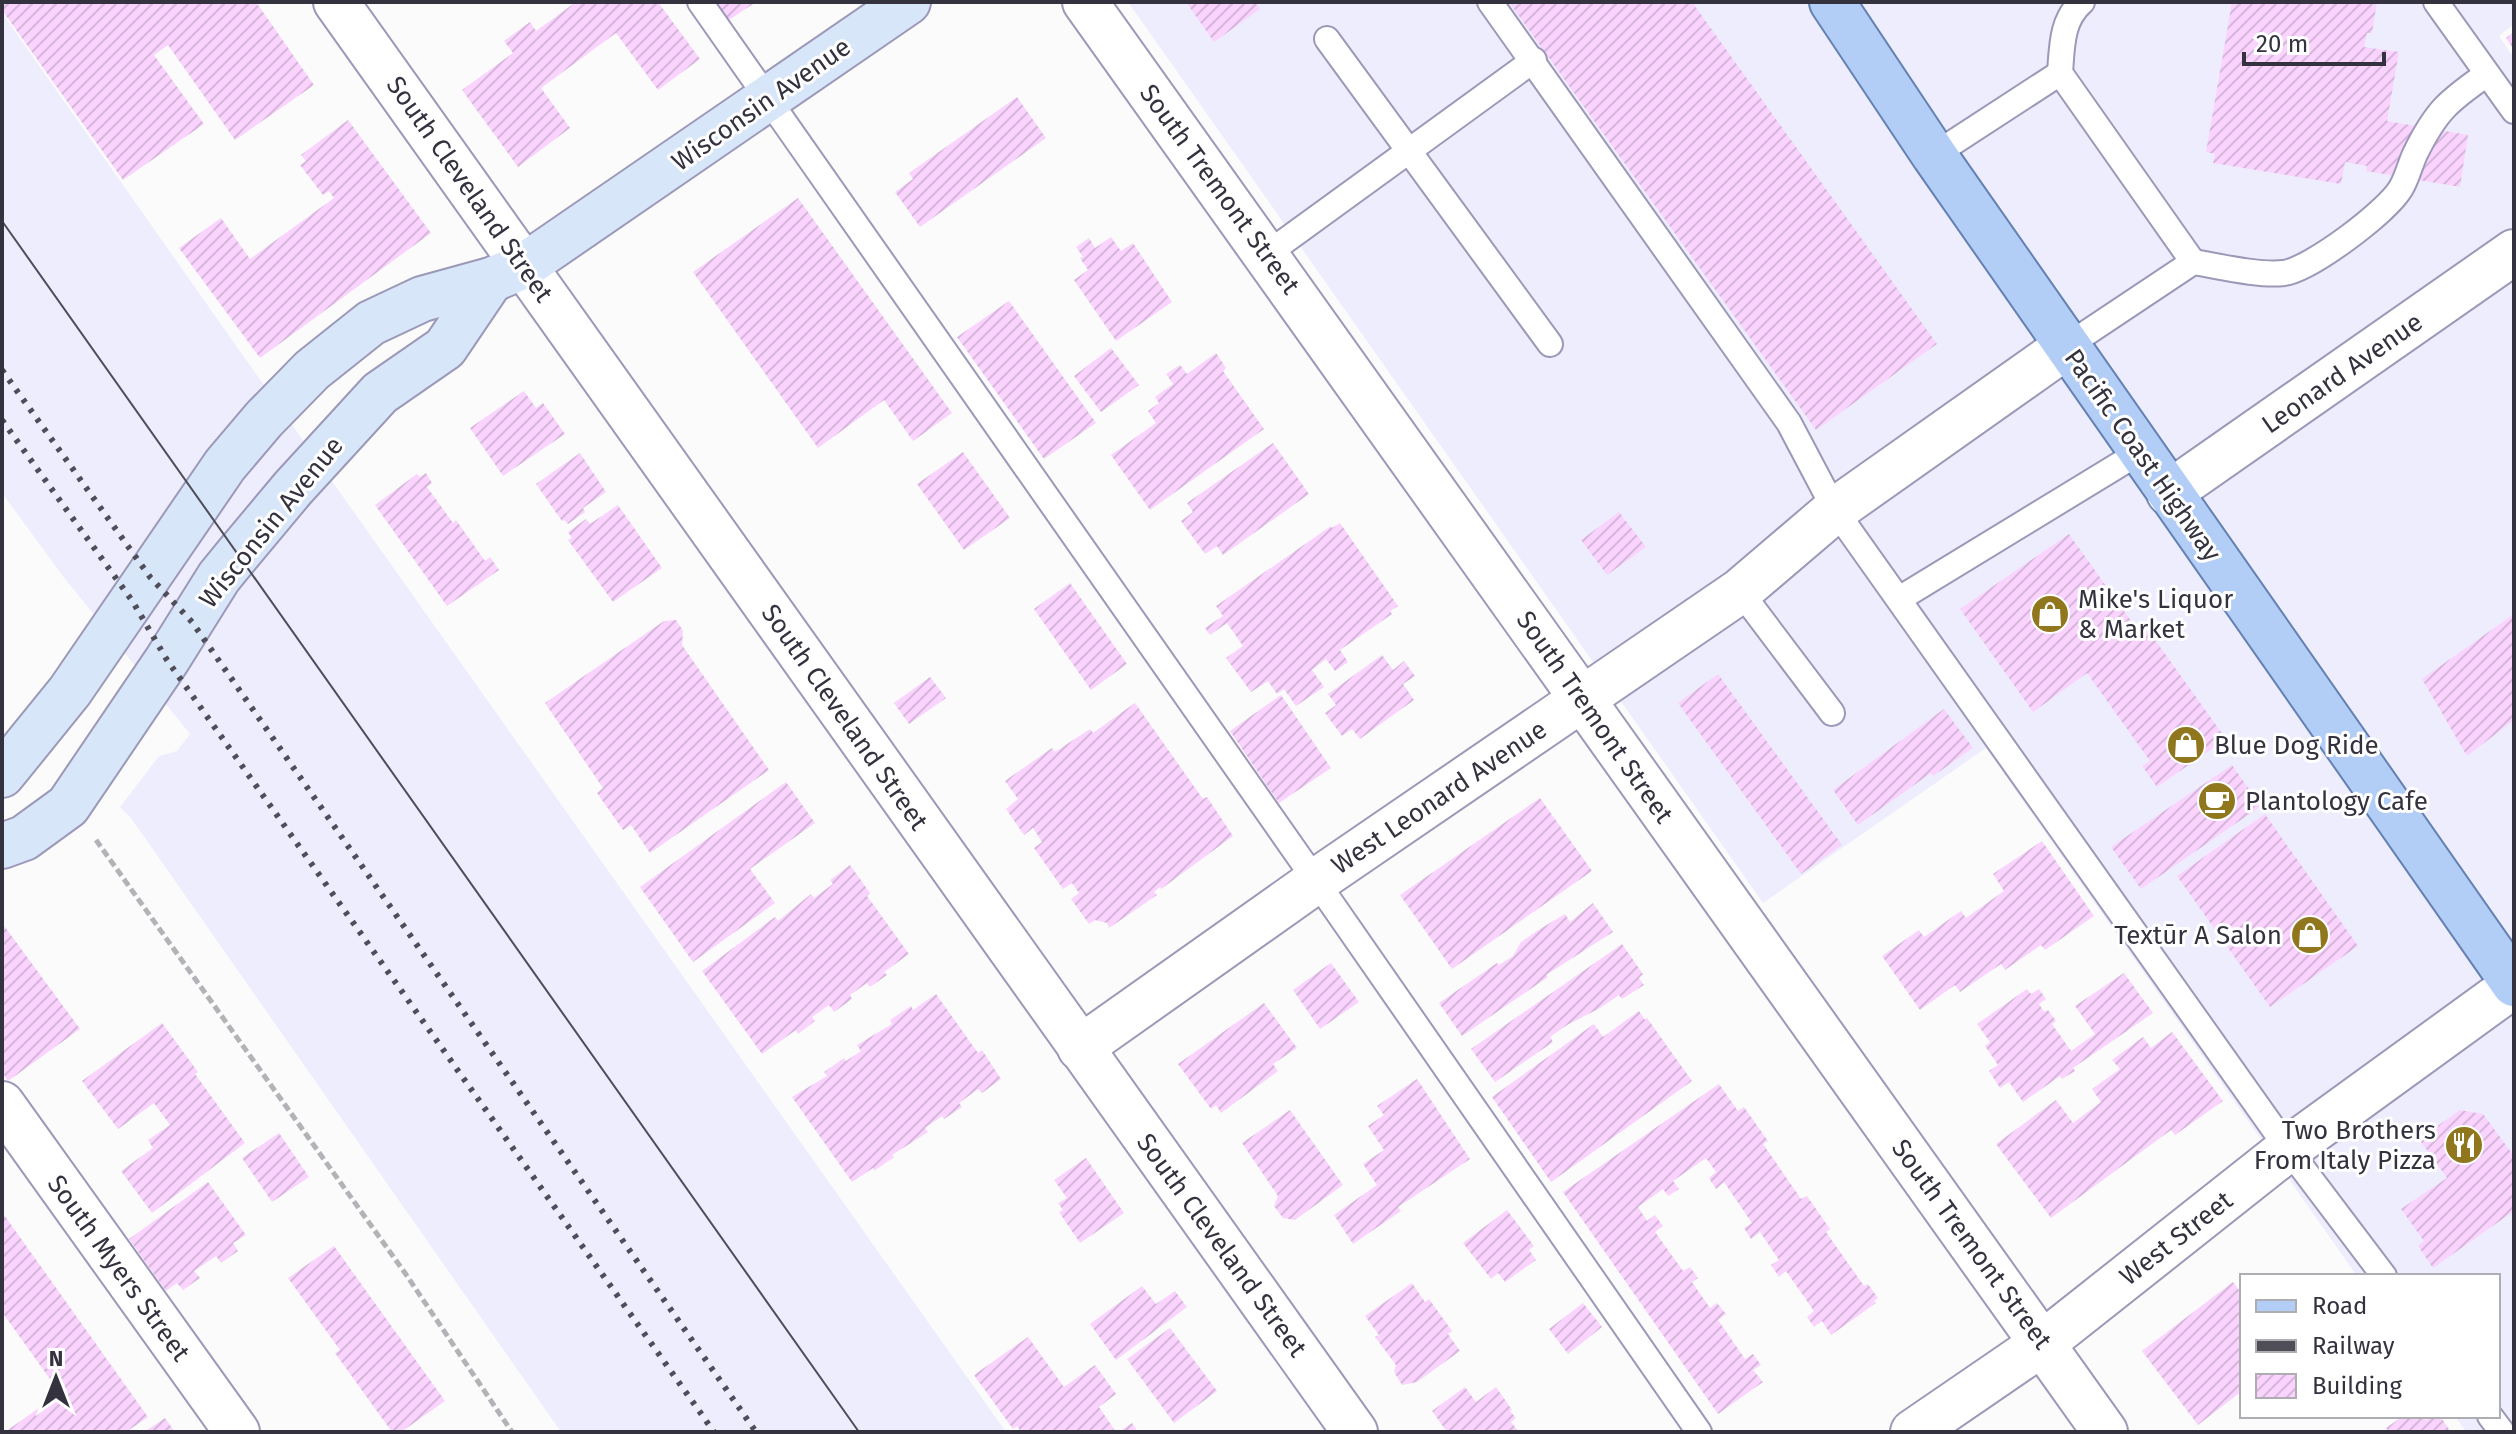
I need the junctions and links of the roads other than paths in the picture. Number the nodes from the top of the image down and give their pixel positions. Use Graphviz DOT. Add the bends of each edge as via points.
graph roads {
  1 [pos="336,2"];
  2 [pos="700,2"];
  3 [pos="908,2"];
  4 [pos="1085,2"];
  5 [pos="1490,2"];
  6 [pos="1832,2"];
  7 [pos="2082,2"];
  8 [pos="2436,2"];
  9 [pos="1327,39"];
  10 [pos="1534,60"];
  11 [pos="2060,73"];
  12 [pos="2487,74"];
  13 [pos="769,100"];
  14 [pos="2514,111"];
  15 [pos="1409,151"];
  16 [pos="1934,155"];
  17 [pos="2514,252"];
  18 [pos="1267,254"];
  19 [pos="2193,262"];
  20 [pos="508,273"];
  21 [pos="1550,344"];
  22 [pos="2067,346"];
  23 [pos="2140,452"];
  24 [pos="2169,493"];
  25 [pos="1835,510"];
  26 [pos="1740,591"];
  27 [pos="1899,599"];
  28 [pos="1582,699"];
  29 [pos="1832,713"];
  30 [pos="2,775"];
  31 [pos="2,846"];
  32 [pos="1316,881"];
  33 [pos="2514,984"];
  34 [pos="1080,1048"];
  35 [pos="2,1104"];
  36 [pos="2288,1149"];
  37 [pos="2382,1274"];
  38 [pos="2043,1343"];
  39 [pos="237,1432"];
  40 [pos="1355,1432"];
  41 [pos="1699,1432"];
  42 [pos="1913,1432"];
  43 [pos="2105,1432"];
  1 -- 20 [label="street, South Cleveland Street"];
  2 -- 13 [label="lane"];
  3 -- 13 [label="main road, Wisconsin Avenue"];
  4 -- 18 [label="street, South Tremont Street"];
  5 -- 10 [label="lane"];
  6 -- 16 [label="main road, Pacific Coast Highway"];
  7 -- 11 [label="lane" via="2063,34"];
  8 -- 12 [label="lane"];
  9 -- 15 [label="lane"];
  10 -- 15 [label="lane"];
  10 -- 25 [label="lane" via="1789,423"];
  11 -- 16 [label="lane"];
  11 -- 19 [label="lane"];
  12 -- 14 [label="lane"];
  12 -- 19 [label="lane" via="2437,114 2386,208 2297,269 2276,273"];
  13 -- 20 [label="main road, Wisconsin Avenue"];
  13 -- 32 [label="lane"];
  15 -- 18 [label="lane"];
  15 -- 21 [label="lane"];
  16 -- 22 [label="main road, Pacific Coast Highway"];
  17 -- 24 [label="street, Leonard Avenue"];
  18 -- 28 [label="street, South Tremont Street"];
  19 -- 22 [label="lane"];
  20 -- 30 [label="main road, Wisconsin Avenue" via="422,299 371,323 312,370 225,465 70,691"];
  20 -- 31 [label="main road, Wisconsin Avenue" via="445,348 380,393 237,555 68,806 24,838"];
  20 -- 34 [label="street, South Cleveland Street"];
  22 -- 23 [label="main road, Pacific Coast Highway"];
  22 -- 25 [label="street, West Leonard Avenue"];
  23 -- 24 [label="main road, Pacific Coast Highway"];
  23 -- 27 [label="lane"];
  24 -- 33 [label="main road, Pacific Coast Highway"];
  25 -- 26 [label="street, West Leonard Avenue"];
  25 -- 27 [label="lane"];
  26 -- 28 [label="street, West Leonard Avenue"];
  26 -- 29 [label="lane"];
  27 -- 36 [label="lane"];
  28 -- 32 [label="street, West Leonard Avenue"];
  28 -- 38 [label="street, South Tremont Street"];
  32 -- 34 [label="street, West Leonard Avenue"];
  32 -- 41 [label="lane"];
  33 -- 36 [label="street, West Street"];
  34 -- 40 [label="street, South Cleveland Street"];
  35 -- 39 [label="street, South Myers Street"];
  36 -- 37 [label="lane"];
  36 -- 38 [label="street, West Street"];
  38 -- 42 [label="street, West Street"];
  38 -- 43 [label="street, South Tremont Street"];
}
